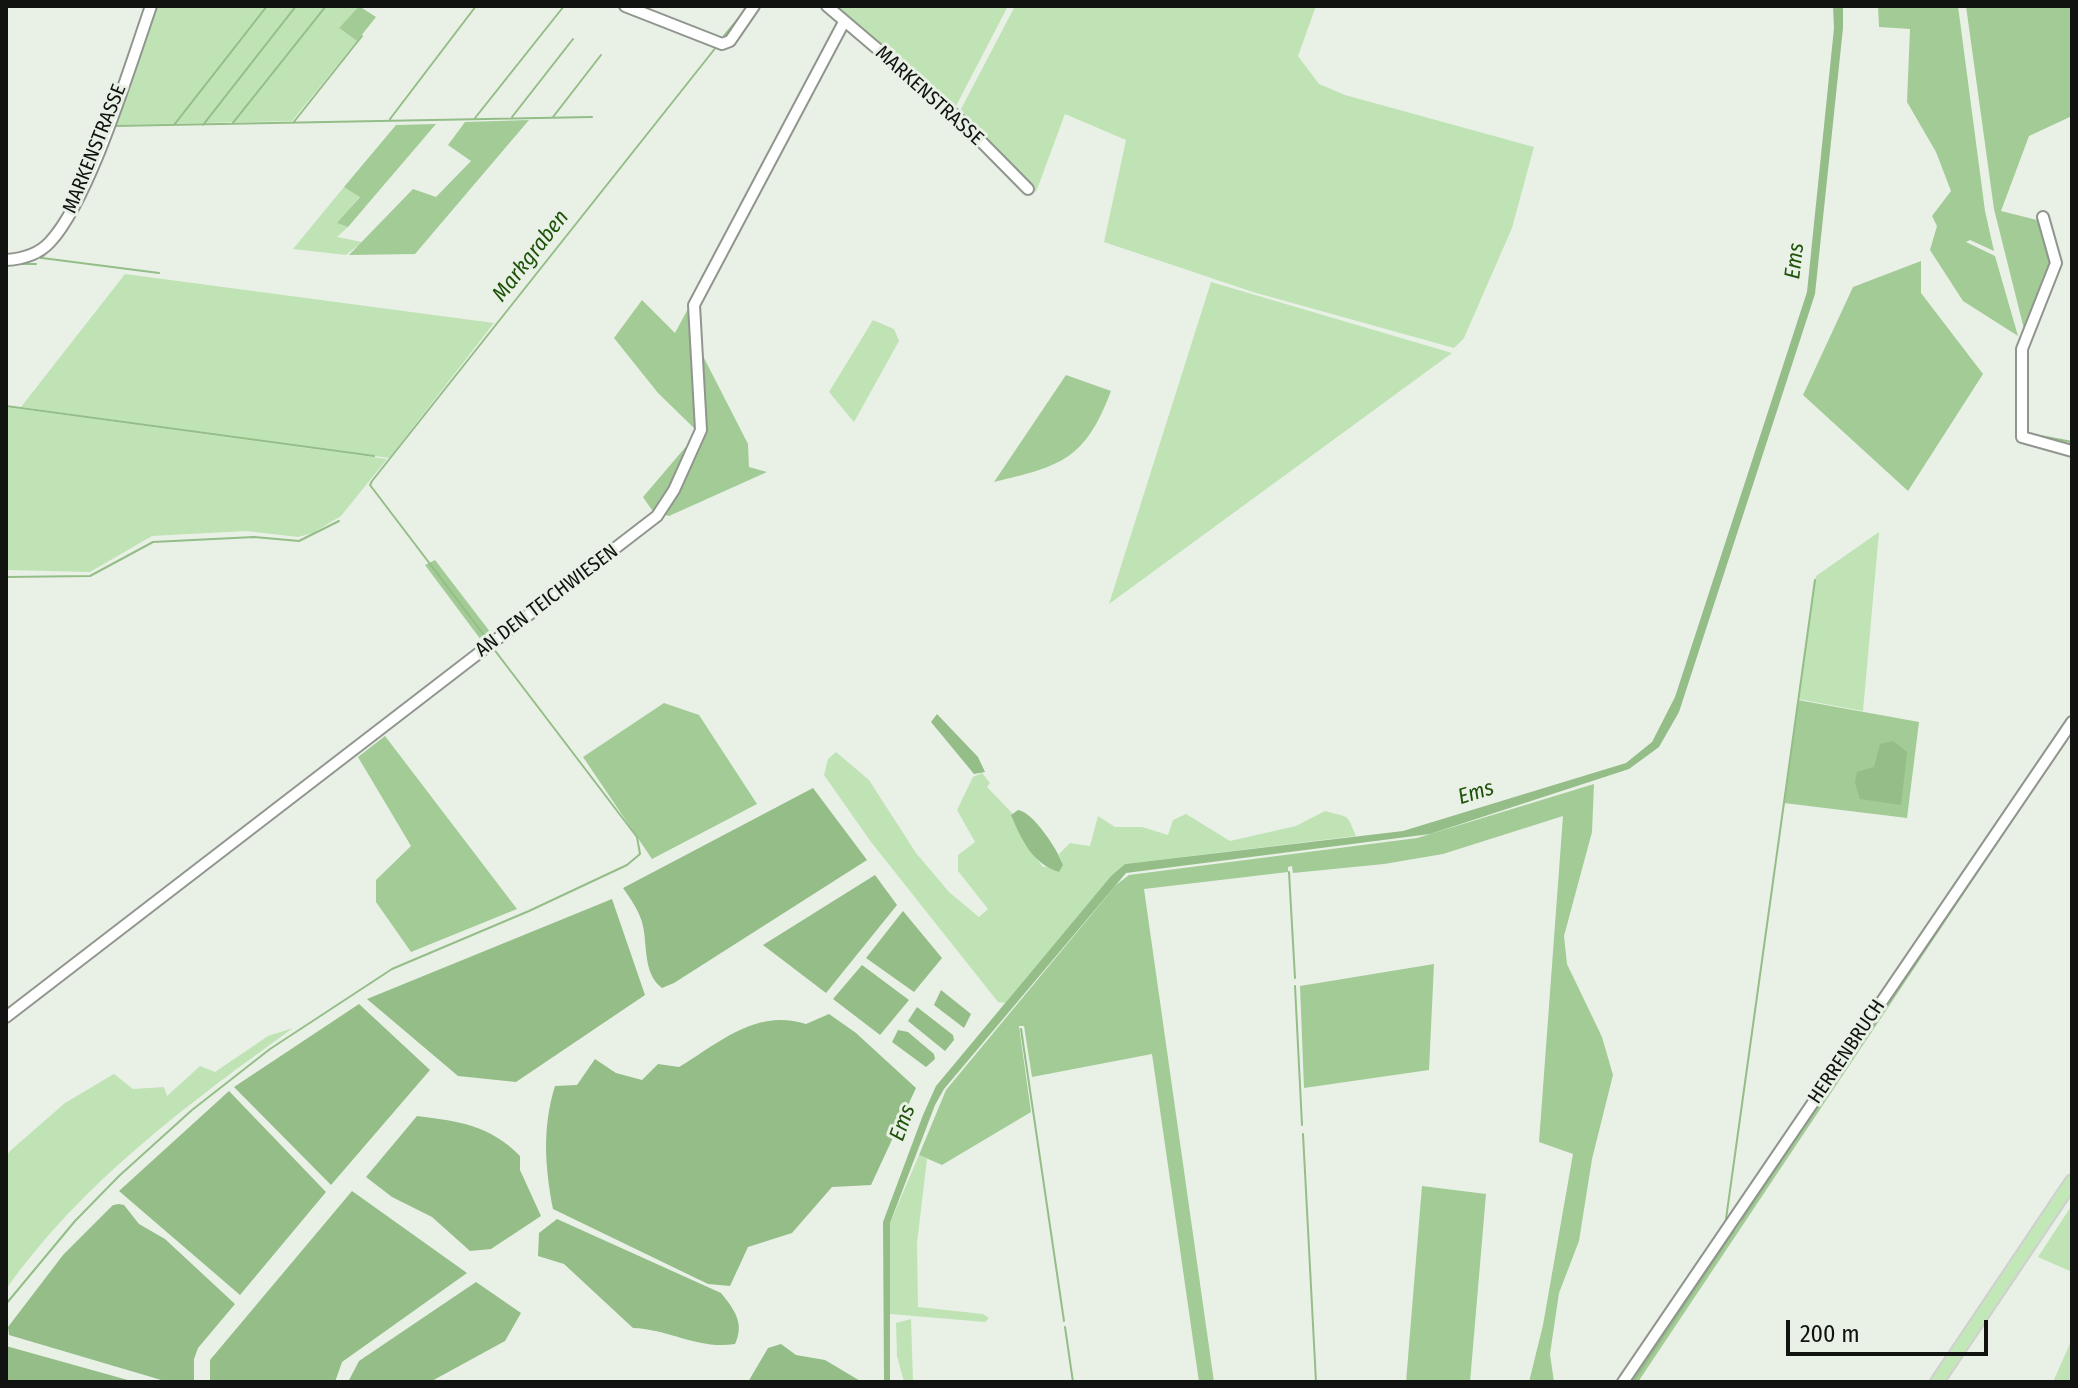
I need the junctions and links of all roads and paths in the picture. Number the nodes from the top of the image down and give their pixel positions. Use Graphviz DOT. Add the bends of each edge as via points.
graph roads {
  1 [pos="151,6"];
  2 [pos="625,6"];
  3 [pos="754,6"];
  4 [pos="827,6"];
  5 [pos="844,22"];
  6 [pos="1028,189"];
  7 [pos="2043,217"];
  8 [pos="6,260"];
  9 [pos="2072,451"];
  10 [pos="2072,722"];
  11 [pos="6,1017"];
  12 [pos="2072,1181"];
  13 [pos="1623,1382"];
  14 [pos="1937,1382"];
  1 -- 8 [label="street, MARKENSTRASSE" via="65,222 35,253"];
  2 -- 3 [label="street" via="722,44 730,41"];
  4 -- 5 [label="street, MARKENSTRASSE"];
  5 -- 6 [label="street, MARKENSTRASSE" via="955,115"];
  5 -- 11 [label="street, AN DEN TEICHWIESEN" via="694,305 701,430 657,516"];
  7 -- 9 [label="street" via="2056,263 2022,349 2022,437"];
  10 -- 13 [label="street, HERRENBRUCH"];
  12 -- 14 [label="main road"];
}
